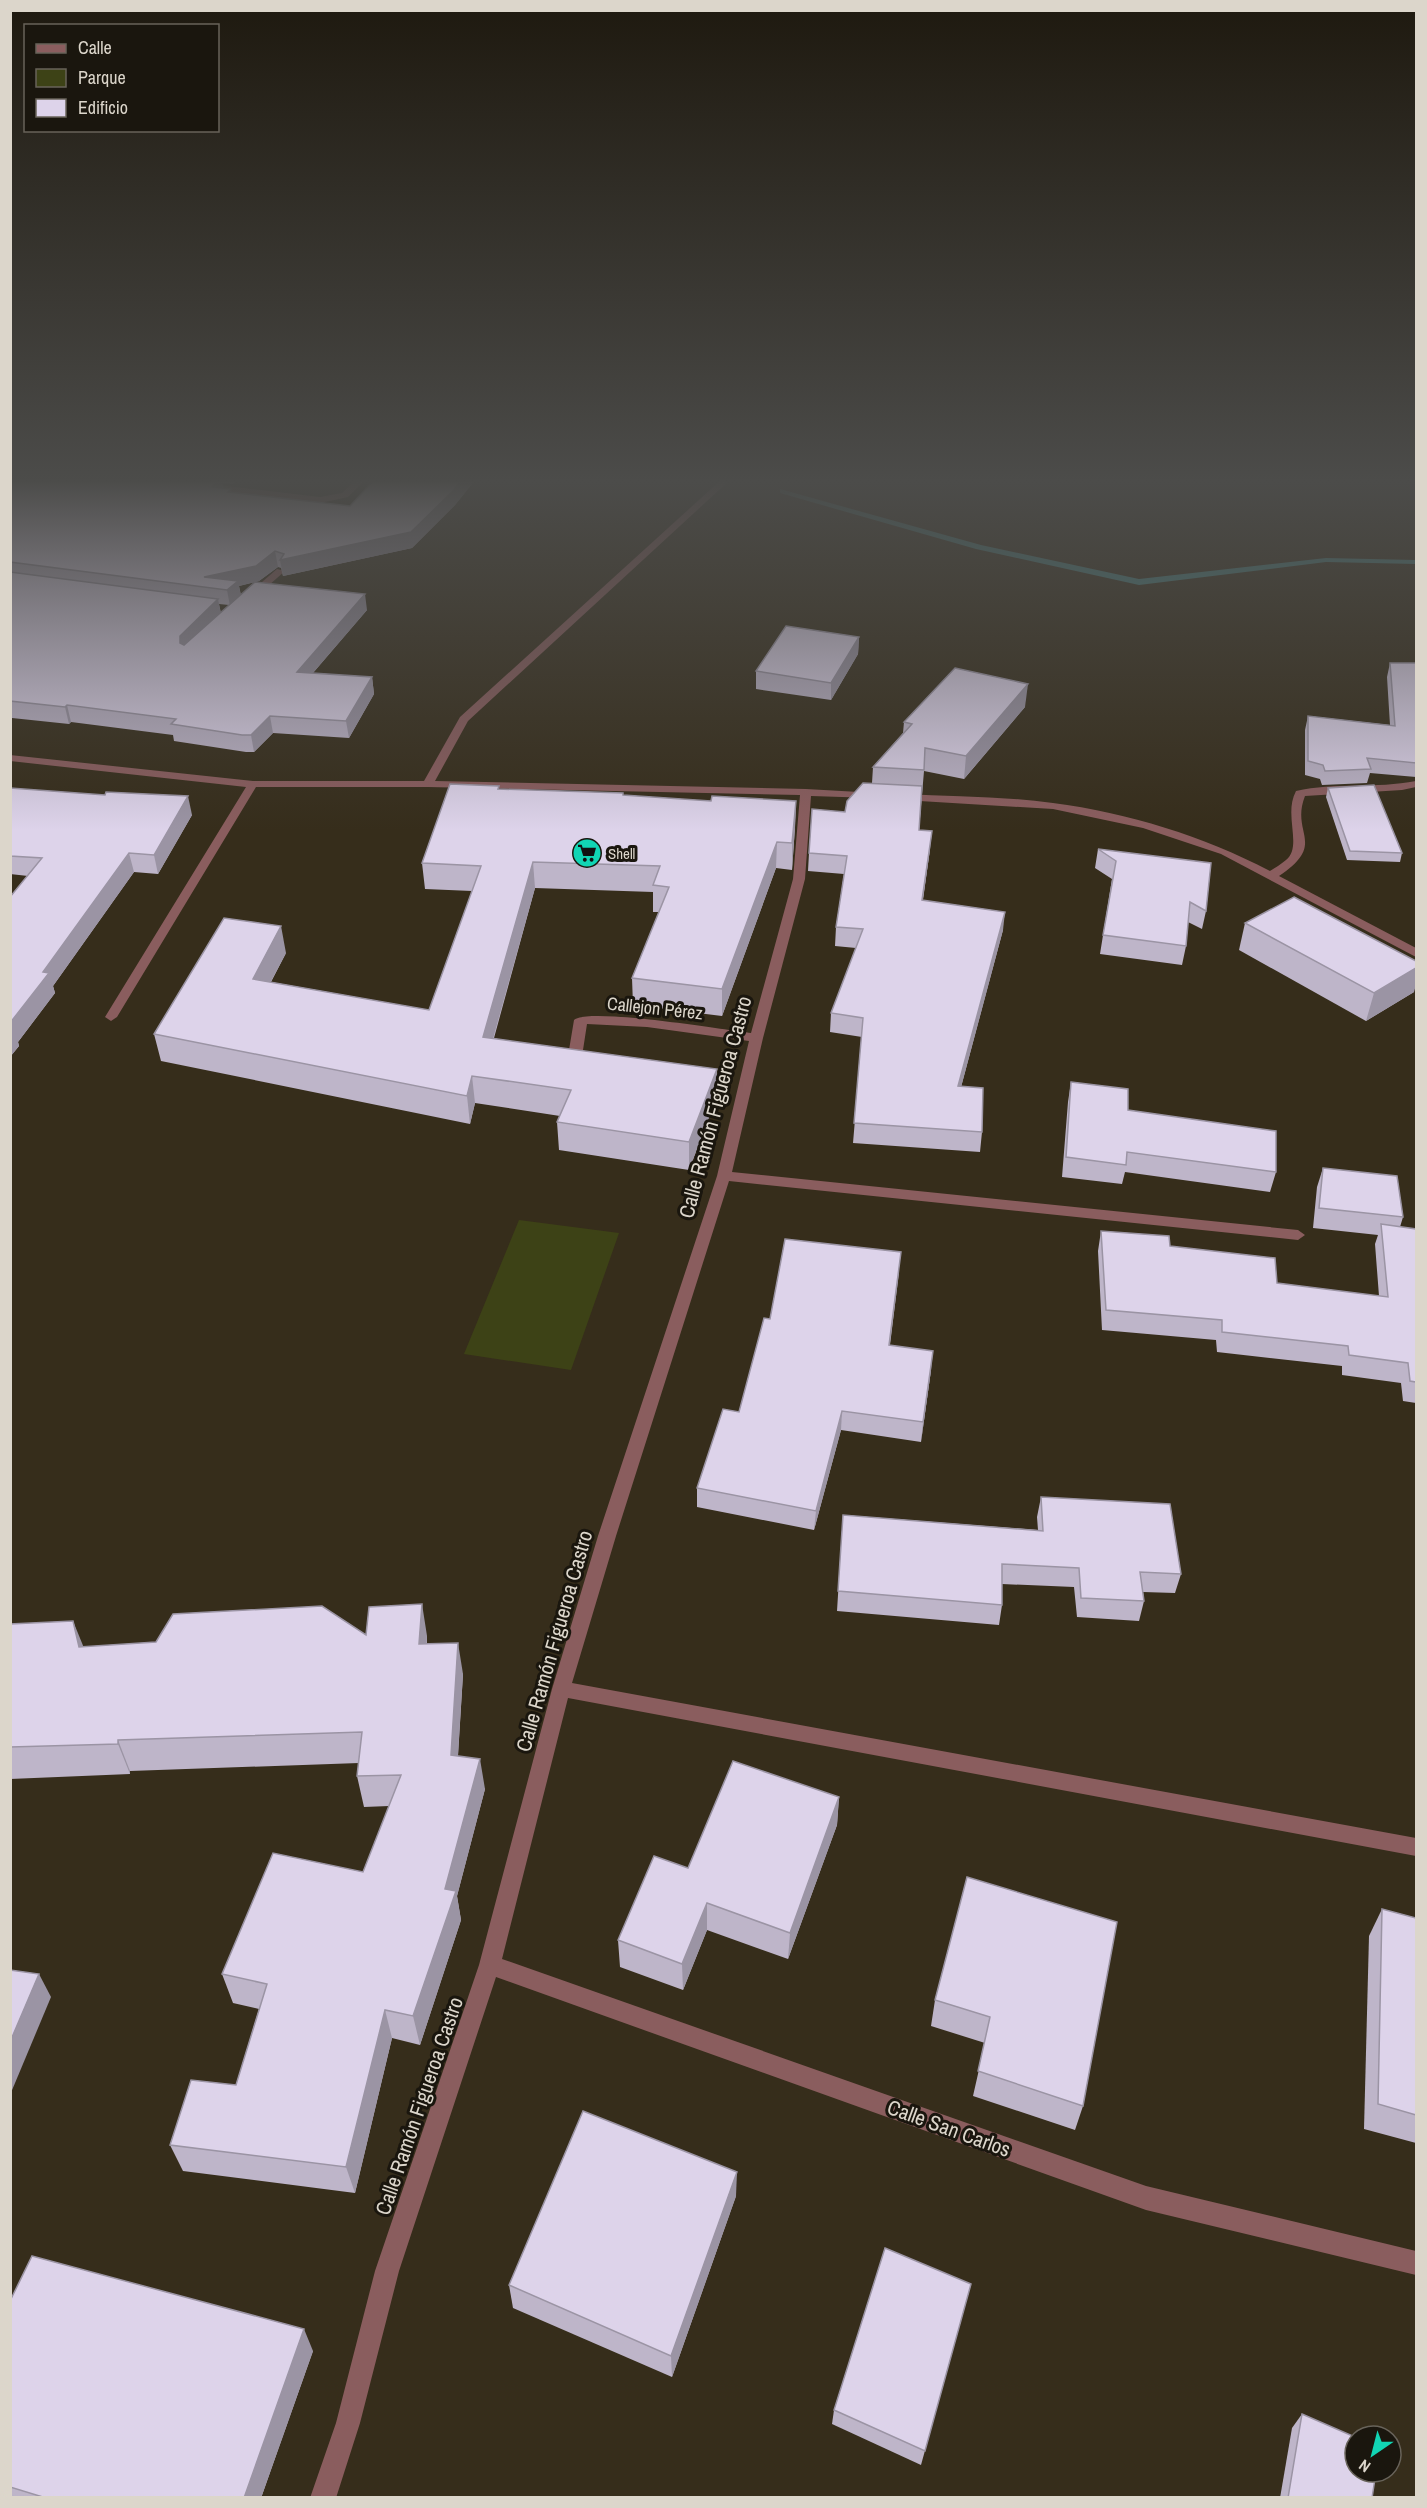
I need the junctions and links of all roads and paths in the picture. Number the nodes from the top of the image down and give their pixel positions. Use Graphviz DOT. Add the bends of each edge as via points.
graph roads {
  1 [pos="250,596"];
  2 [pos="599,596"];
  3 [pos="241,604"];
  4 [pos="10,758"];
  5 [pos="253,784"];
  6 [pos="428,784"];
  7 [pos="1416,784"];
  8 [pos="806,792"];
  9 [pos="1270,876"];
  10 [pos="1416,953"];
  11 [pos="111,1017"];
  12 [pos="756,1038"];
  13 [pos="576,1050"];
  14 [pos="724,1176"];
  15 [pos="1298,1235"];
  16 [pos="561,1689"];
  17 [pos="1416,1847"];
  18 [pos="490,1965"];
  19 [pos="1416,2263"];
  20 [pos="323,2498"];
  1 -- 3 [label="street"];
  2 -- 6 [label="street" via="464,720"];
  4 -- 5 [label="street"];
  5 -- 6 [label="street"];
  5 -- 11 [label="street"];
  6 -- 8 [label="street"];
  7 -- 9 [label="street" via="1395,789 1320,789 1300,793 1295,806 1300,847 1293,861"];
  8 -- 9 [label="street" via="1053,806 1146,825 1225,852"];
  8 -- 12 [label="street, Calle Ramón Figueroa Castro" via="799,879"];
  9 -- 10 [label="street"];
  12 -- 13 [label="street, Callejon Pérez" via="602,1019 582,1020"];
  12 -- 14 [label="street, Calle Ramón Figueroa Castro"];
  14 -- 15 [label="street"];
  14 -- 16 [label="street, Calle Ramón Figueroa Castro"];
  16 -- 17 [label="street"];
  16 -- 18 [label="street, Calle Ramón Figueroa Castro"];
  18 -- 19 [label="street, Calle San Carlos" via="1146,2198"];
  18 -- 20 [label="street, Calle Ramón Figueroa Castro" via="387,2271 348,2422"];
}
